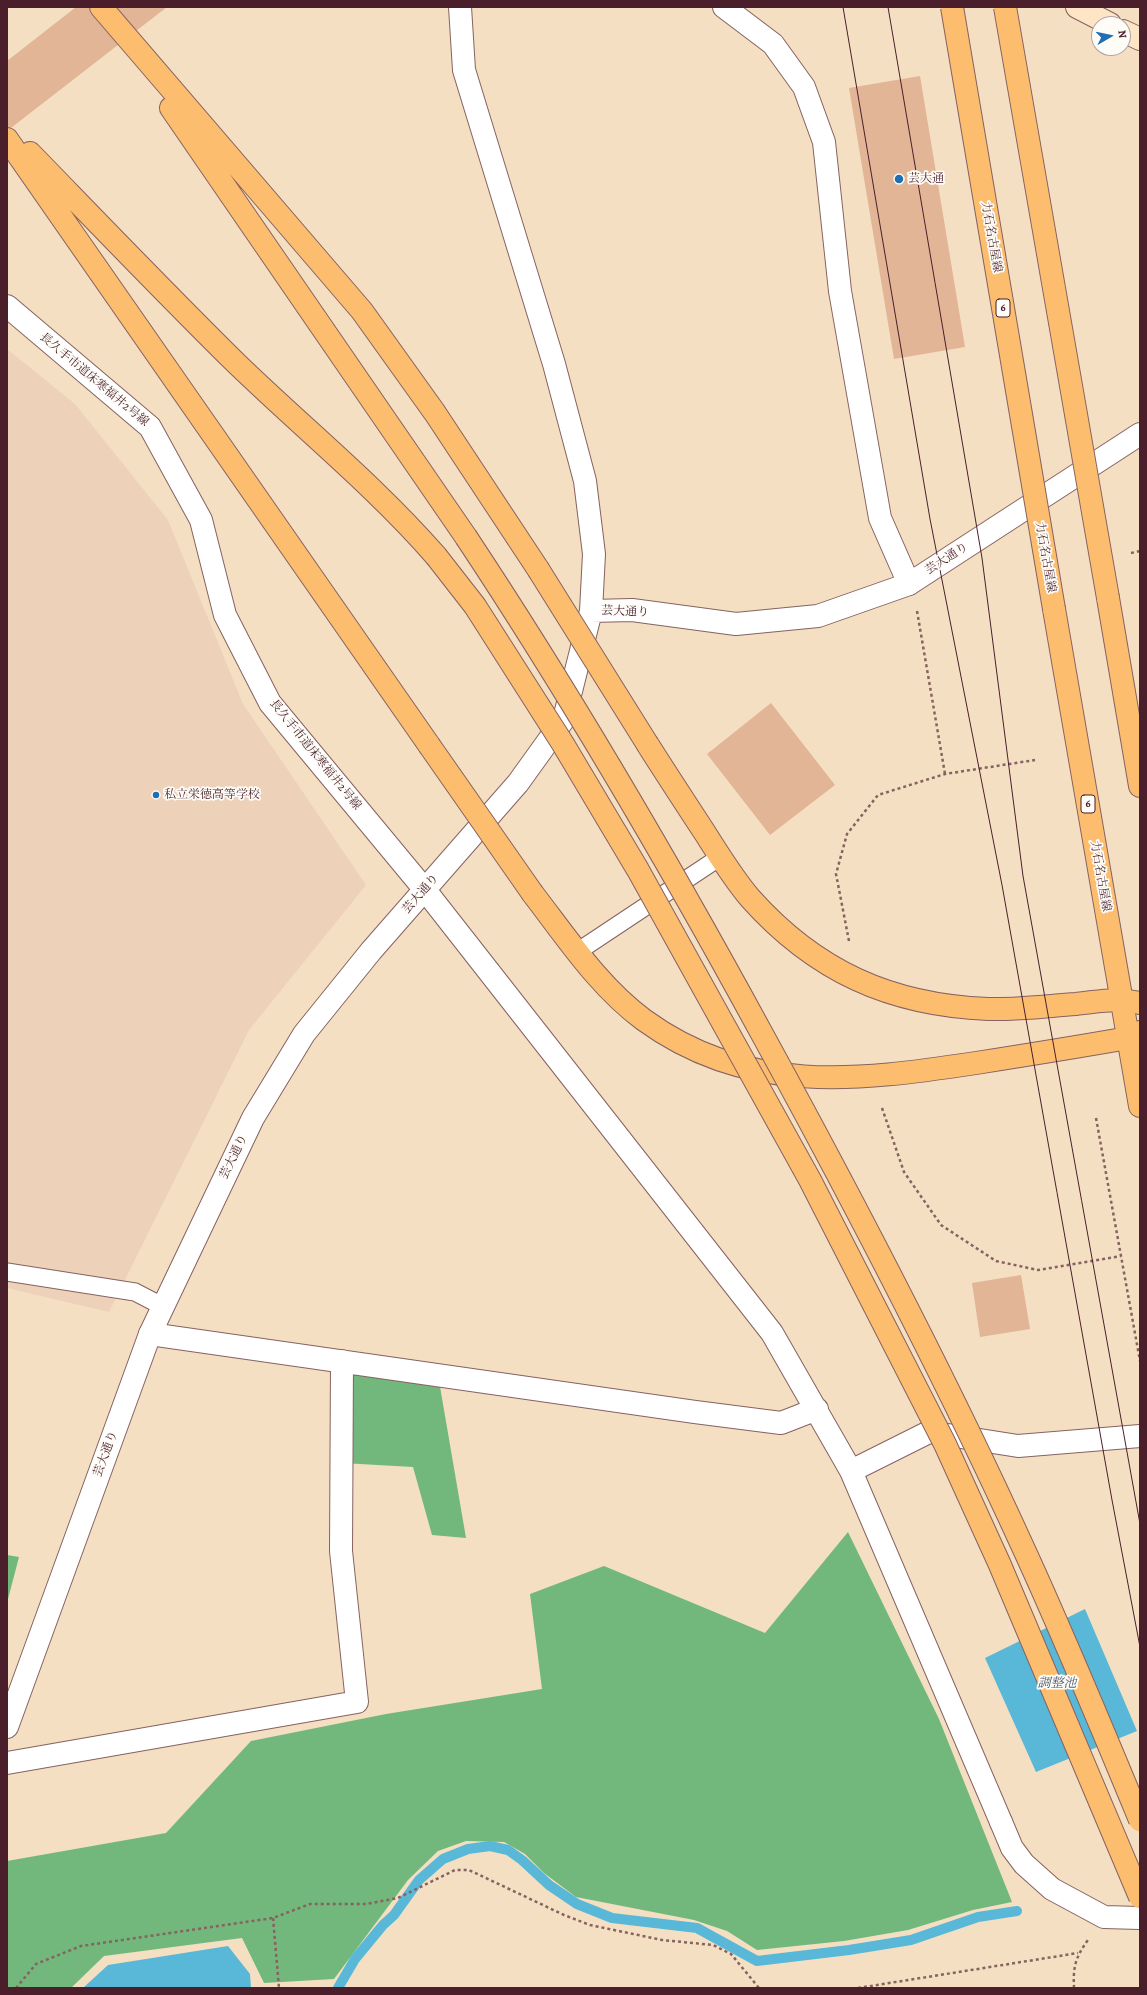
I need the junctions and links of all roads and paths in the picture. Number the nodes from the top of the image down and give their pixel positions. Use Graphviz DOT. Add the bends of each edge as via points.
graph roads {
  1 [pos="460,7"];
  2 [pos="724,7"];
  3 [pos="952,7"];
  4 [pos="1005,7"];
  5 [pos="1077,7"];
  6 [pos="104,10"];
  7 [pos="1094,16"];
  8 [pos="7,130"];
  9 [pos="7,139"];
  10 [pos="7,306"];
  11 [pos="1140,434"];
  12 [pos="1140,551"];
  13 [pos="1131,553"];
  14 [pos="909,584"];
  15 [pos="917,609"];
  16 [pos="591,611"];
  17 [pos="1035,760"];
  18 [pos="945,774"];
  19 [pos="1140,786"];
  20 [pos="720,857"];
  21 [pos="425,890"];
  22 [pos="850,948"];
  23 [pos="577,952"];
  24 [pos="1131,1001"];
  25 [pos="1134,1035"];
  26 [pos="1140,1106"];
  27 [pos="882,1108"];
  28 [pos="1096,1118"];
  29 [pos="1121,1256"];
  30 [pos="7,1272"];
  31 [pos="162,1306"];
  32 [pos="150,1334"];
  33 [pos="342,1361"];
  34 [pos="1140,1361"];
  35 [pos="817,1409"];
  36 [pos="1140,1436"];
  37 [pos="851,1471"];
  38 [pos="7,1727"];
  39 [pos="7,1764"];
  40 [pos="1140,1820"];
  41 [pos="1140,1897"];
  42 [pos="1104,1917"];
  43 [pos="273,1918"];
  44 [pos="1140,1918"];
  45 [pos="1078,1953"];
  46 [pos="16,1988"];
  47 [pos="279,1988"];
  48 [pos="759,1988"];
  49 [pos="858,1988"];
  50 [pos="1074,1988"];
  1 -- 16 [label="street" via="464,70 554,364 586,481 594,554"];
  2 -- 14 [label="street" via="773,44 804,87 824,142 840,291 880,518"];
  3 -- 24 [label="main road, 力石名古屋線 / 6, bridge" via="1054,609"];
  4 -- 19 [label="main road, bridge"];
  5 -- 7 [label="main road"];
  6 -- 20 [label="main road, bridge" via="362,311 435,413 538,569"];
  6 -- 40 [label="main road, bridge" via="529,631 665,858 832,1162 908,1309 1023,1546"];
  8 -- 41 [label="main road, bridge" via="237,363 410,526 475,606 563,744 642,877 814,1187 945,1444 1000,1565"];
  9 -- 23 [label="main road, bridge" via="533,894"];
  10 -- 21 [label="street, 長久手市道床寒福井2号線" via="150,427 200,520 225,615 270,703"];
  11 -- 14 [label="street, 芸大通り"];
  12 -- 13 [label="path"];
  14 -- 16 [label="street, 芸大通り" via="818,616 736,624 632,610"];
  15 -- 18 [label="path"];
  16 -- 21 [label="street, 芸大通り" via="564,719 518,782"];
  17 -- 18 [label="path"];
  18 -- 22 [label="path" via="878,795 847,834 836,874"];
  20 -- 23 [label="lane"];
  20 -- 24 [label="main road" via="749,896 780,930 816,957 856,980 899,996 944,1006 990,1009"];
  21 -- 31 [label="street, 芸大通り" via="304,1034 253,1118"];
  21 -- 35 [label="street, 長久手市道床寒福井2号線" via="772,1333"];
  23 -- 25 [label="main road" via="609,989 631,1009 680,1044 718,1061 766,1073 808,1078 910,1073"];
  24 -- 25 [label="main road, 力石名古屋線 / 6"];
  25 -- 26 [label="main road, 力石名古屋線 / 6"];
  27 -- 29 [label="path" via="904,1172 942,1225 996,1262 1038,1270"];
  28 -- 29 [label="path"];
  29 -- 34 [label="path"];
  30 -- 31 [label="lane" via="135,1292"];
  31 -- 32 [label="street, 芸大通り"];
  32 -- 33 [label="street"];
  32 -- 38 [label="street, 芸大通り"];
  33 -- 35 [label="street" via="781,1423"];
  33 -- 39 [label="street" via="342,1551 357,1702"];
  35 -- 37 [label="street, 長久手市道床寒福井2号線"];
  36 -- 37 [label="street" via="1018,1446 929,1432"];
  37 -- 42 [label="street, 長久手市道床寒福井2号線" via="1012,1848 1024,1864 1052,1889"];
  42 -- 44 [label="street"];
  42 -- 45 [label="path"];
  43 -- 46 [label="path" via="81,1946 36,1964"];
  43 -- 47 [label="path"];
  43 -- 48 [label="path" via="310,1904 366,1904 398,1898 455,1870 469,1870 564,1915 590,1924 662,1940 713,1945 731,1954"];
  45 -- 49 [label="path"];
  45 -- 50 [label="path" via="1074,1969"];
}
